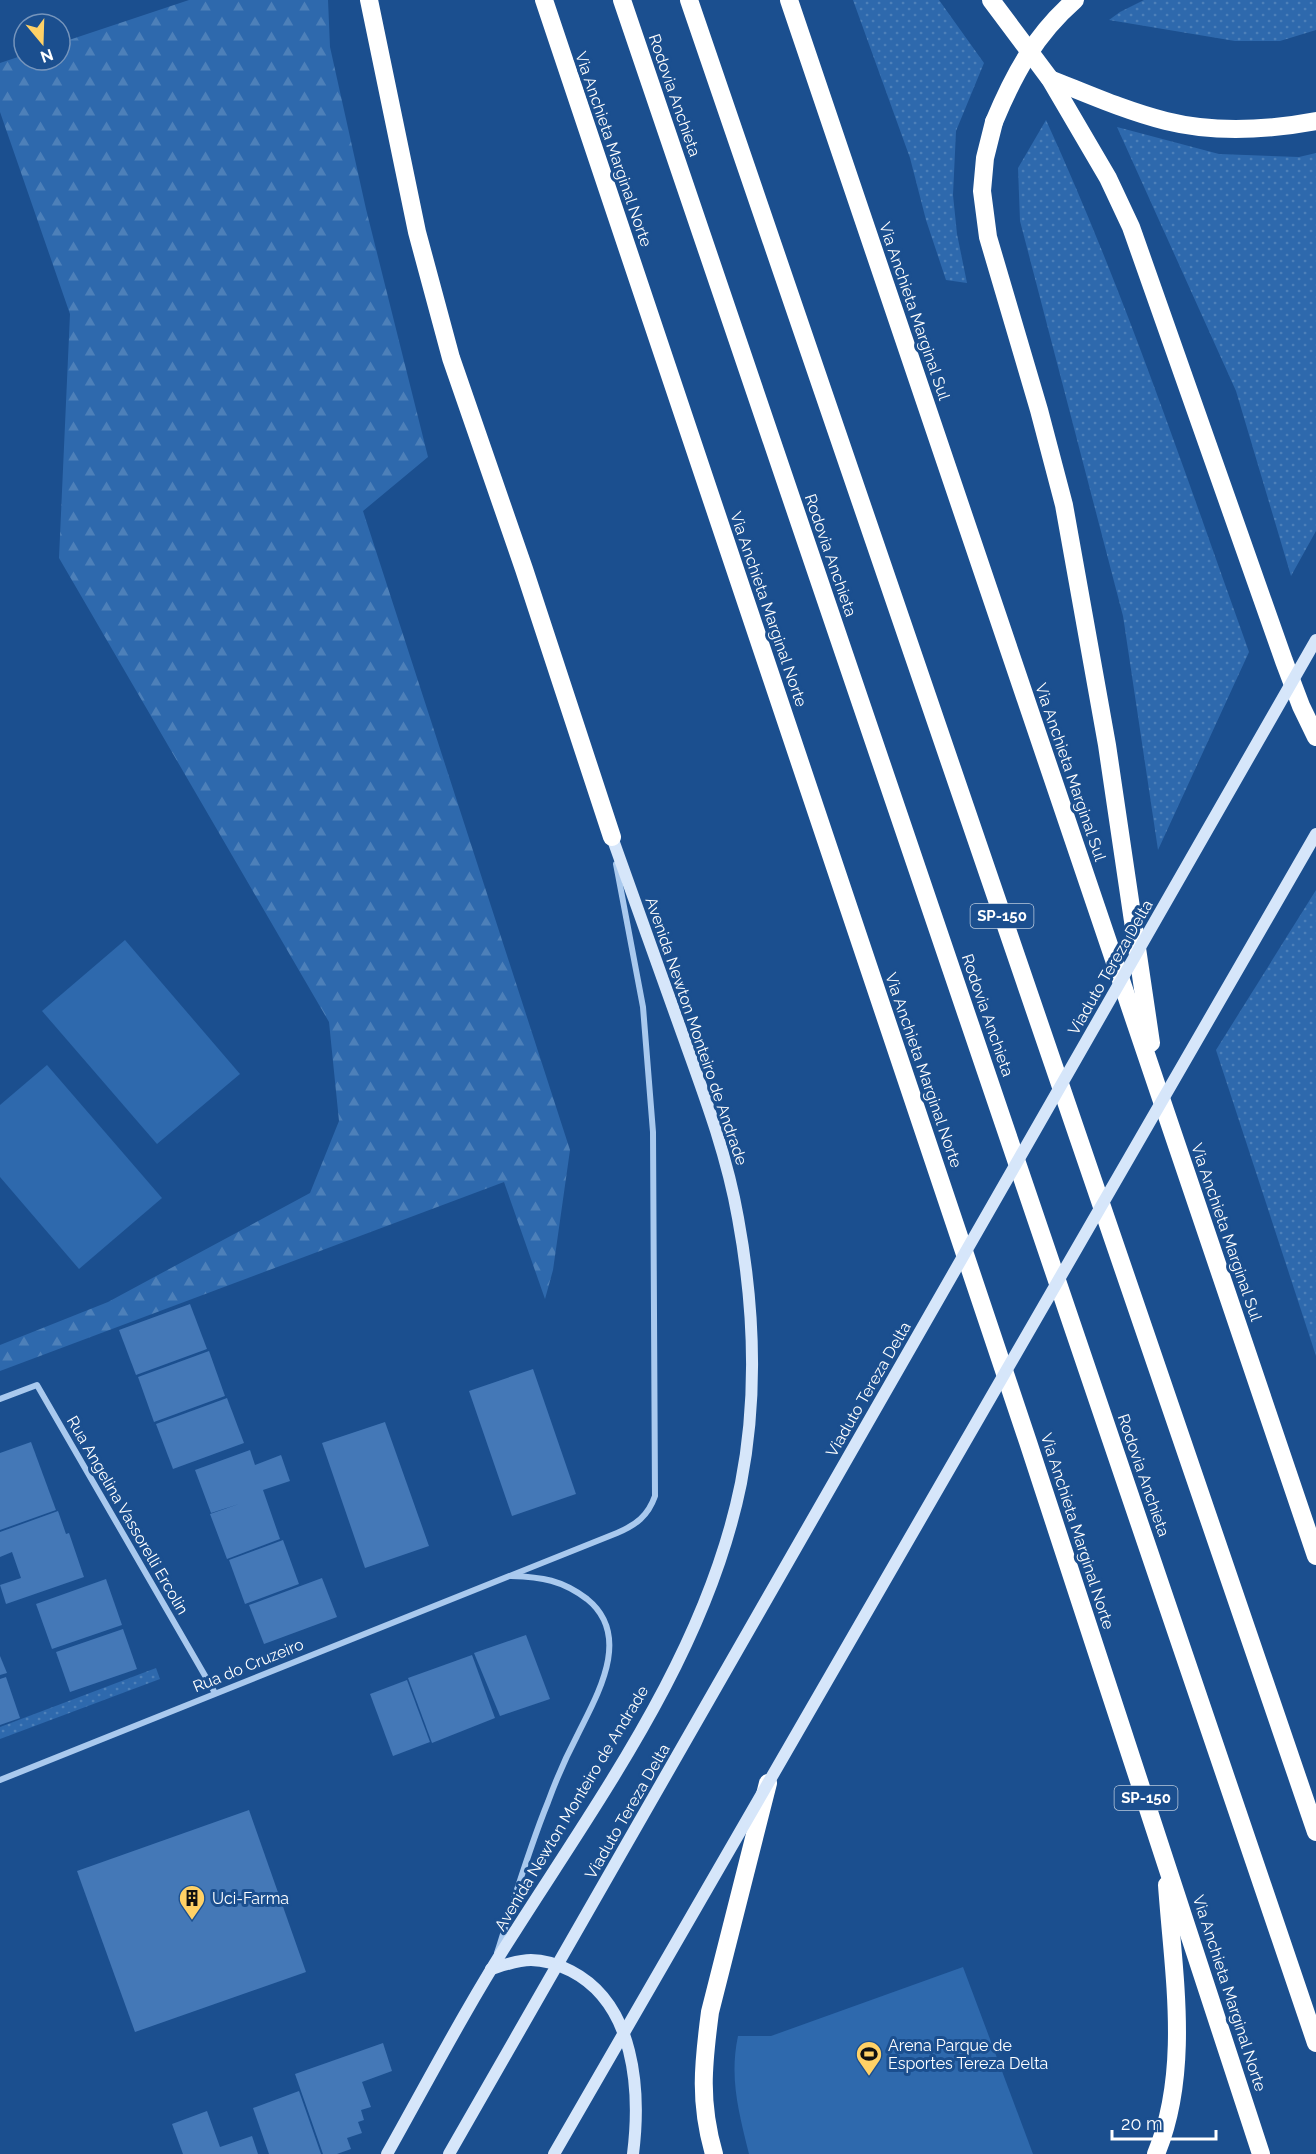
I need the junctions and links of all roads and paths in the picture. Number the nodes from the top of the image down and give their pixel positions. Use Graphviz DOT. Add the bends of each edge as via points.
graph roads {
  1 [pos="369,0"];
  2 [pos="544,0"];
  3 [pos="622,0"];
  4 [pos="689,0"];
  5 [pos="789,0"];
  6 [pos="991,0"];
  7 [pos="1075,0"];
  8 [pos="1050,79"];
  9 [pos="1316,121"];
  10 [pos="1316,640"];
  11 [pos="1316,738"];
  12 [pos="1316,834"];
  13 [pos="612,837"];
  14 [pos="1157,1089"];
  15 [pos="0,1399"];
  16 [pos="1316,1556"];
  17 [pos="507,1576"];
  18 [pos="215,1693"];
  19 [pos="0,1780"];
  20 [pos="768,1783"];
  21 [pos="1316,1832"];
  22 [pos="1165,1856"];
  23 [pos="491,1969"];
  24 [pos="1316,2043"];
  25 [pos="387,2154"];
  26 [pos="449,2154"];
  27 [pos="554,2154"];
  28 [pos="633,2154"];
  29 [pos="714,2154"];
  30 [pos="1156,2154"];
  31 [pos="1261,2154"];
  1 -- 13 [label="highway" via="417,232 451,358"];
  2 -- 22 [label="highway, Via Anchieta Marginal Norte / SP-150"];
  3 -- 24 [label="highway, Rodovia Anchieta"];
  4 -- 21 [label="highway, SP-150"];
  5 -- 14 [label="highway, Via Anchieta Marginal Sul"];
  6 -- 8 [label="highway"];
  7 -- 14 [label="highway, bridge" via="1053,21 1021,63 994,122 982,191 986,228 1064,506 1107,745"];
  8 -- 9 [label="highway" via="1125,109 1198,127 1264,128"];
  8 -- 11 [label="highway" via="1108,178 1131,227 1284,661"];
  10 -- 26 [label="main road, Viaduto Tereza Delta, bridge"];
  12 -- 20 [label="main road, bridge"];
  13 -- 17 [label="street, Rua do Cruzeiro" via="643,1007 653,1132 655,1496 651,1508 633,1526"];
  13 -- 23 [label="main road, Avenida Newton Monteiro de Andrade" via="730,1178 750,1314 749,1418 741,1483 715,1571 688,1642 628,1752"];
  14 -- 16 [label="highway, Via Anchieta Marginal Sul"];
  15 -- 18 [label="street, Rua Angelina Vassorelli Ercolin" via="37,1385"];
  17 -- 18 [label="street, Rua do Cruzeiro"];
  17 -- 23 [label="street" via="539,1577 578,1592 601,1614 610,1644 600,1689 547,1805"];
  18 -- 19 [label="street, Rua do Cruzeiro"];
  20 -- 27 [label="main road, bridge"];
  20 -- 29 [label="highway, bridge" via="707,2032 702,2075"];
  22 -- 30 [label="highway" via="1176,2050 1169,2117"];
  22 -- 31 [label="highway, Via Anchieta Marginal Norte / SP-150"];
  23 -- 25 [label="main road, Avenida Newton Monteiro de Andrade"];
  23 -- 28 [label="main road" via="530,1960 544,1961 585,1978 603,1996 624,2038 637,2091"];
}
